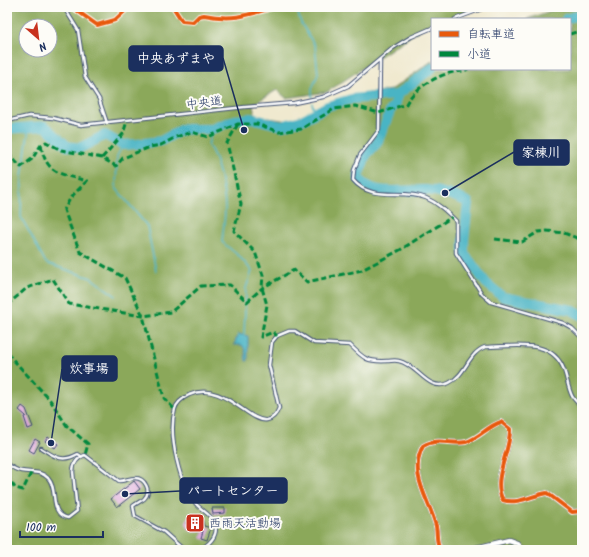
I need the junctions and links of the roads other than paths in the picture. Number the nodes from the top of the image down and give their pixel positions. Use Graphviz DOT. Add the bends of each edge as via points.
graph roads {
  1 [pos="58,7"];
  2 [pos="487,7"];
  3 [pos="458,18"];
  4 [pos="431,28"];
  5 [pos="380,60"];
  6 [pos="7,121"];
  7 [pos="107,123"];
  8 [pos="582,338"];
  9 [pos="582,407"];
  10 [pos="41,448"];
  11 [pos="82,456"];
  12 [pos="7,464"];
  13 [pos="582,511"];
  14 [pos="184,550"];
  15 [pos="199,550"];
  16 [pos="441,550"];
  17 [pos="468,550"];
  18 [pos="523,550"];
  1 -- 7 [label="lane" via="65,9 78,30 85,77 99,99"];
  2 -- 3 [label="lane"];
  4 -- 5 [label="lane, 中央道" via="393,48"];
  5 -- 7 [label="lane, 中央道" via="348,86 323,97 294,103"];
  5 -- 8 [label="lane" via="379,130 360,155 353,180 359,187 372,193 423,197 441,206 456,221 456,253 482,294 491,302 563,324 572,328"];
  6 -- 7 [label="lane, 中央道" via="29,116 53,118 81,125"];
  9 -- 15 [label="lane" via="572,397 564,368 558,358 540,346 485,347 477,350 459,376 449,383 439,385 433,384 398,361 371,362 350,345 314,343 302,334 289,331 277,336 272,342 270,353 269,365 280,408 277,414 267,420 260,419 228,399 203,392 184,397 175,410 174,437 185,489 216,525 213,539"];
  10 -- 11 [label="lane" via="68,460 78,454"];
  11 -- 12 [label="lane" via="73,466 72,472 78,511 68,518 57,512 54,492 48,479 42,474 21,471"];
  11 -- 14 [label="lane" via="85,455 119,481 141,479 148,493 133,506 135,516 164,532"];
  13 -- 16 [label="street" via="572,512 547,493 519,501 503,500 499,493 500,482 510,428 501,422 467,441 460,443 436,440 423,446 420,451 417,472"];
  17 -- 18 [label="street" via="509,540 517,543"];
}
